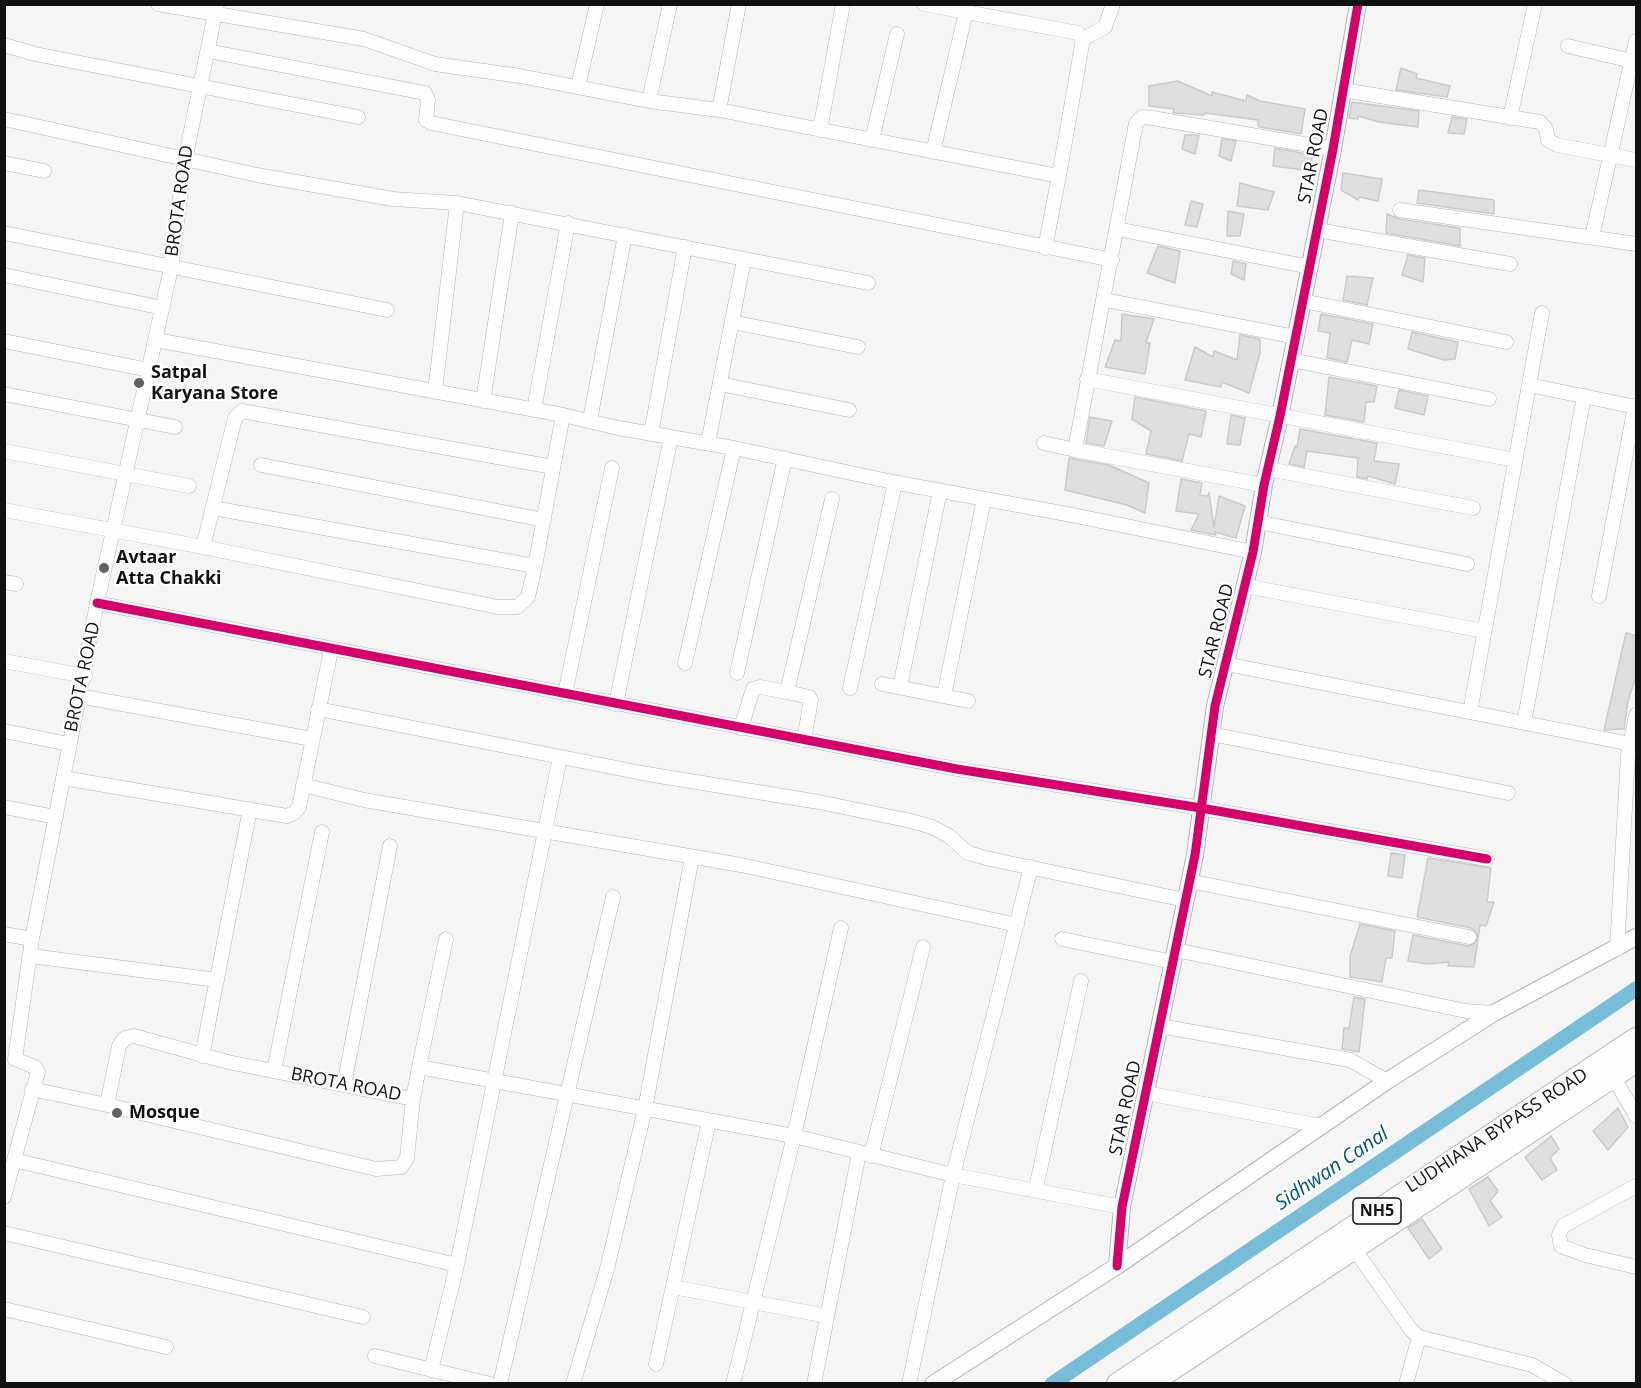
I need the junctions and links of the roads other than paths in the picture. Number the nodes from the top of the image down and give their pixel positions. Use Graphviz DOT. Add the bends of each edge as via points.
graph roads {
  1 [pos="158,4"];
  2 [pos="597,4"];
  3 [pos="670,4"];
  4 [pos="739,4"];
  5 [pos="843,4"];
  6 [pos="924,4"];
  7 [pos="1113,4"];
  8 [pos="1358,4"];
  9 [pos="1535,4"];
  10 [pos="216,9"];
  11 [pos="966,12"];
  12 [pos="897,34"];
  13 [pos="1083,39"];
  14 [pos="1636,40"];
  15 [pos="4,45"];
  16 [pos="1568,46"];
  17 [pos="208,51"];
  18 [pos="1632,61"];
  19 [pos="199,87"];
  20 [pos="578,87"];
  21 [pos="1343,90"];
  22 [pos="649,101"];
  23 [pos="719,110"];
  24 [pos="358,117"];
  25 [pos="1510,118"];
  26 [pos="4,119"];
  27 [pos="820,130"];
  28 [pos="872,140"];
  29 [pos="1333,149"];
  30 [pos="933,152"];
  31 [pos="1611,156"];
  32 [pos="185,160"];
  33 [pos="1636,160"];
  34 [pos="4,163"];
  35 [pos="44,171"];
  36 [pos="1059,176"];
  37 [pos="457,203"];
  38 [pos="1400,210"];
  39 [pos="512,213"];
  40 [pos="568,223"];
  41 [pos="1117,229"];
  42 [pos="1317,230"];
  43 [pos="4,233"];
  44 [pos="625,235"];
  45 [pos="1592,237"];
  46 [pos="1636,244"];
  47 [pos="685,247"];
  48 [pos="1045,248"];
  49 [pos="744,260"];
  50 [pos="1112,260"];
  51 [pos="1510,264"];
  52 [pos="1310,267"];
  53 [pos="171,268"];
  54 [pos="4,275"];
  55 [pos="868,283"];
  56 [pos="1105,300"];
  57 [pos="1303,301"];
  58 [pos="163,308"];
  59 [pos="387,310"];
  60 [pos="1542,313"];
  61 [pos="732,322"];
  62 [pos="1296,337"];
  63 [pos="4,340"];
  64 [pos="156,340"];
  65 [pos="1506,342"];
  66 [pos="858,347"];
  67 [pos="1291,360"];
  68 [pos="149,370"];
  69 [pos="1087,380"];
  70 [pos="720,384"];
  71 [pos="1529,385"];
  72 [pos="435,392"];
  73 [pos="4,394"];
  74 [pos="1584,396"];
  75 [pos="1489,399"];
  76 [pos="483,402"];
  77 [pos="1636,406"];
  78 [pos="534,410"];
  79 [pos="849,410"];
  80 [pos="563,415"];
  81 [pos="1280,416"];
  82 [pos="140,420"];
  83 [pos="590,420"];
  84 [pos="175,427"];
  85 [pos="651,434"];
  86 [pos="671,437"];
  87 [pos="708,443"];
  88 [pos="1044,443"];
  89 [pos="734,448"];
  90 [pos="1075,450"];
  91 [pos="4,451"];
  92 [pos="785,458"];
  93 [pos="1515,460"];
  94 [pos="261,465"];
  95 [pos="554,467"];
  96 [pos="612,468"];
  97 [pos="127,476"];
  98 [pos="1266,477"];
  99 [pos="895,483"];
  100 [pos="189,486"];
  101 [pos="940,491"];
  102 [pos="832,499"];
  103 [pos="984,499"];
  104 [pos="213,508"];
  105 [pos="1473,508"];
  106 [pos="4,510"];
  107 [pos="544,520"];
  108 [pos="1258,522"];
  109 [pos="115,532"];
  110 [pos="203,547"];
  111 [pos="1253,552"];
  112 [pos="1467,564"];
  113 [pos="535,566"];
  114 [pos="1245,586"];
  115 [pos="1599,596"];
  116 [pos="98,603"];
  117 [pos="1484,631"];
  118 [pos="332,650"];
  119 [pos="4,661"];
  120 [pos="685,663"];
  121 [pos="1226,664"];
  122 [pos="737,673"];
  123 [pos="85,676"];
  124 [pos="882,684"];
  125 [pos="900,687"];
  126 [pos="850,688"];
  127 [pos="787,692"];
  128 [pos="565,694"];
  129 [pos="79,696"];
  130 [pos="944,696"];
  131 [pos="968,701"];
  132 [pos="616,704"];
  133 [pos="318,709"];
  134 [pos="1470,712"];
  135 [pos="1636,715"];
  136 [pos="1524,723"];
  137 [pos="741,728"];
  138 [pos="4,731"];
  139 [pos="1211,734"];
  140 [pos="312,740"];
  141 [pos="804,740"];
  142 [pos="69,744"];
  143 [pos="1630,744"];
  144 [pos="560,757"];
  145 [pos="63,778"];
  146 [pos="303,785"];
  147 [pos="1508,792"];
  148 [pos="4,807"];
  149 [pos="1201,808"];
  150 [pos="250,809"];
  151 [pos="56,817"];
  152 [pos="545,830"];
  153 [pos="322,832"];
  154 [pos="390,846"];
  155 [pos="692,856"];
  156 [pos="1487,859"];
  157 [pos="1031,867"];
  158 [pos="1189,881"];
  159 [pos="613,897"];
  160 [pos="1185,900"];
  161 [pos="1017,925"];
  162 [pos="841,928"];
  163 [pos="4,934"];
  164 [pos="1469,937"];
  165 [pos="1636,937"];
  166 [pos="32,939"];
  167 [pos="446,939"];
  168 [pos="1062,939"];
  169 [pos="923,947"];
  170 [pos="1617,949"];
  171 [pos="31,956"];
  172 [pos="1174,956"];
  173 [pos="217,980"];
  174 [pos="1081,981"];
  175 [pos="1494,1014"];
  176 [pos="1160,1026"];
  177 [pos="1636,1039"];
  178 [pos="202,1056"];
  179 [pos="10,1058"];
  180 [pos="1636,1061"];
  181 [pos="419,1067"];
  182 [pos="274,1071"];
  183 [pos="1613,1076"];
  184 [pos="495,1081"];
  185 [pos="1387,1081"];
  186 [pos="344,1085"];
  187 [pos="32,1089"];
  188 [pos="1146,1093"];
  189 [pos="567,1095"];
  190 [pos="413,1099"];
  191 [pos="107,1105"];
  192 [pos="645,1109"];
  193 [pos="1636,1116"];
  194 [pos="709,1121"];
  195 [pos="1321,1126"];
  196 [pos="794,1136"];
  197 [pos="865,1154"];
  198 [pos="14,1160"];
  199 [pos="953,1175"];
  200 [pos="1636,1186"];
  201 [pos="1036,1188"];
  202 [pos="4,1197"];
  203 [pos="1122,1207"];
  204 [pos="4,1233"];
  205 [pos="1353,1247"];
  206 [pos="457,1264"];
  207 [pos="1117,1266"];
  208 [pos="1636,1267"];
  209 [pos="673,1287"];
  210 [pos="752,1301"];
  211 [pos="4,1309"];
  212 [pos="827,1316"];
  213 [pos="363,1317"];
  214 [pos="1419,1337"];
  215 [pos="166,1347"];
  216 [pos="375,1356"];
  217 [pos="656,1364"];
  218 [pos="431,1370"];
  219 [pos="490,1383"];
  220 [pos="500,1383"];
  221 [pos="573,1383"];
  222 [pos="733,1383"];
  223 [pos="814,1383"];
  224 [pos="909,1383"];
  225 [pos="933,1383"];
  226 [pos="1118,1383"];
  227 [pos="1149,1383"];
  228 [pos="1406,1383"];
  229 [pos="1565,1383"];
  1 -- 10 [label="street"];
  2 -- 20 [label="street"];
  3 -- 22 [label="street"];
  4 -- 23 [label="street"];
  5 -- 27 [label="street"];
  6 -- 11 [label="street"];
  7 -- 13 [label="street" via="1105,27"];
  8 -- 21 [label="street, STAR ROAD"];
  9 -- 25 [label="street"];
  10 -- 17 [label="street, BROTA ROAD"];
  10 -- 20 [label="street" via="364,39 435,64"];
  11 -- 13 [label="street" via="1078,33"];
  11 -- 30 [label="street"];
  12 -- 28 [label="street"];
  13 -- 36 [label="street"];
  14 -- 18 [label="street"];
  15 -- 19 [label="street"];
  16 -- 18 [label="street"];
  17 -- 19 [label="street, BROTA ROAD"];
  17 -- 48 [label="street" via="425,93 426,120 431,123"];
  18 -- 31 [label="street"];
  19 -- 24 [label="street"];
  19 -- 32 [label="street, BROTA ROAD"];
  20 -- 22 [label="street"];
  21 -- 25 [label="street"];
  21 -- 29 [label="street, STAR ROAD"];
  22 -- 23 [label="street"];
  23 -- 27 [label="street"];
  25 -- 31 [label="street" via="1540,122 1548,140 1557,146"];
  26 -- 32 [label="street"];
  27 -- 28 [label="street"];
  28 -- 30 [label="street"];
  29 -- 41 [label="street" via="1142,117 1136,123"];
  29 -- 42 [label="street, STAR ROAD"];
  30 -- 36 [label="street"];
  31 -- 33 [label="street"];
  31 -- 45 [label="street"];
  32 -- 37 [label="street" via="393,199"];
  32 -- 53 [label="street, BROTA ROAD"];
  34 -- 35 [label="street"];
  36 -- 48 [label="street"];
  37 -- 39 [label="street"];
  37 -- 72 [label="street"];
  38 -- 45 [label="street"];
  39 -- 40 [label="street"];
  39 -- 76 [label="street"];
  40 -- 44 [label="street"];
  40 -- 78 [label="street"];
  41 -- 50 [label="street"];
  41 -- 52 [label="street"];
  42 -- 51 [label="street"];
  42 -- 52 [label="street, STAR ROAD"];
  43 -- 53 [label="street"];
  44 -- 47 [label="street"];
  44 -- 83 [label="street"];
  45 -- 46 [label="street"];
  47 -- 49 [label="street"];
  47 -- 85 [label="street"];
  48 -- 50 [label="street"];
  49 -- 55 [label="street"];
  49 -- 61 [label="street"];
  50 -- 56 [label="street"];
  52 -- 57 [label="street, STAR ROAD"];
  53 -- 58 [label="street, BROTA ROAD"];
  53 -- 59 [label="street"];
  54 -- 58 [label="street"];
  56 -- 62 [label="street"];
  56 -- 69 [label="street"];
  57 -- 62 [label="street, STAR ROAD"];
  57 -- 65 [label="street"];
  58 -- 64 [label="street, BROTA ROAD"];
  60 -- 71 [label="street"];
  61 -- 66 [label="street"];
  61 -- 70 [label="street"];
  62 -- 67 [label="street, STAR ROAD"];
  63 -- 68 [label="street"];
  64 -- 68 [label="street, BROTA ROAD"];
  64 -- 72 [label="street"];
  67 -- 75 [label="street"];
  67 -- 81 [label="street, STAR ROAD"];
  68 -- 82 [label="street, BROTA ROAD"];
  69 -- 81 [label="street"];
  69 -- 90 [label="street"];
  70 -- 79 [label="street"];
  70 -- 87 [label="street"];
  71 -- 74 [label="street"];
  71 -- 93 [label="street"];
  72 -- 76 [label="street"];
  73 -- 82 [label="street"];
  74 -- 77 [label="street"];
  74 -- 136 [label="street"];
  76 -- 78 [label="street"];
  77 -- 115 [label="street"];
  78 -- 80 [label="street"];
  80 -- 83 [label="street"];
  80 -- 95 [label="street"];
  81 -- 93 [label="street"];
  81 -- 98 [label="street, STAR ROAD"];
  82 -- 84 [label="street"];
  82 -- 97 [label="street, BROTA ROAD"];
  83 -- 85 [label="street"];
  85 -- 86 [label="street"];
  86 -- 87 [label="street"];
  86 -- 132 [label="street"];
  87 -- 89 [label="street"];
  88 -- 90 [label="street"];
  89 -- 92 [label="street"];
  89 -- 120 [label="street"];
  90 -- 98 [label="street"];
  91 -- 97 [label="street"];
  92 -- 99 [label="street"];
  92 -- 122 [label="street"];
  93 -- 117 [label="street"];
  94 -- 107 [label="street"];
  95 -- 104 [label="street" via="242,411 235,418"];
  95 -- 107 [label="street"];
  96 -- 128 [label="street"];
  97 -- 100 [label="street"];
  97 -- 109 [label="street, BROTA ROAD"];
  98 -- 105 [label="street"];
  98 -- 108 [label="street, STAR ROAD"];
  99 -- 101 [label="street"];
  99 -- 126 [label="street"];
  101 -- 103 [label="street"];
  101 -- 125 [label="street"];
  102 -- 127 [label="street"];
  103 -- 111 [label="street"];
  103 -- 130 [label="street"];
  104 -- 110 [label="street"];
  104 -- 113 [label="street"];
  106 -- 109 [label="street"];
  107 -- 113 [label="street"];
  108 -- 111 [label="street, STAR ROAD"];
  108 -- 112 [label="street"];
  109 -- 110 [label="street"];
  109 -- 116 [label="street, BROTA ROAD"];
  110 -- 113 [label="street" via="498,608 517,607 528,597"];
  111 -- 114 [label="street, STAR ROAD"];
  114 -- 117 [label="street"];
  114 -- 121 [label="street, STAR ROAD"];
  116 -- 118 [label="street"];
  116 -- 123 [label="street, BROTA ROAD"];
  117 -- 134 [label="street"];
  118 -- 128 [label="street"];
  118 -- 133 [label="street"];
  119 -- 123 [label="street"];
  121 -- 134 [label="street"];
  121 -- 139 [label="street, STAR ROAD"];
  123 -- 129 [label="street, BROTA ROAD"];
  124 -- 125 [label="street"];
  125 -- 130 [label="street"];
  127 -- 137 [label="street" via="753,689"];
  127 -- 141 [label="street" via="811,700"];
  128 -- 132 [label="street"];
  129 -- 140 [label="street"];
  129 -- 142 [label="street, BROTA ROAD"];
  130 -- 131 [label="street"];
  132 -- 137 [label="street"];
  133 -- 140 [label="street"];
  133 -- 144 [label="street"];
  134 -- 136 [label="street"];
  135 -- 143 [label="street"];
  136 -- 143 [label="street"];
  137 -- 141 [label="street"];
  138 -- 142 [label="street"];
  139 -- 147 [label="street"];
  139 -- 149 [label="street, STAR ROAD"];
  140 -- 146 [label="street"];
  141 -- 149 [label="street"];
  142 -- 145 [label="street, BROTA ROAD"];
  143 -- 170 [label="street"];
  144 -- 152 [label="street"];
  144 -- 157 [label="street" via="911,821 949,836 968,853"];
  145 -- 150 [label="street"];
  145 -- 151 [label="street, BROTA ROAD"];
  146 -- 150 [label="street" via="294,813 287,816"];
  146 -- 152 [label="street" via="364,800"];
  148 -- 151 [label="street"];
  149 -- 156 [label="street"];
  149 -- 158 [label="street, STAR ROAD"];
  150 -- 173 [label="street"];
  151 -- 166 [label="street, BROTA ROAD"];
  152 -- 155 [label="street"];
  152 -- 184 [label="street"];
  153 -- 182 [label="street"];
  154 -- 186 [label="street"];
  155 -- 161 [label="street"];
  155 -- 192 [label="street"];
  157 -- 160 [label="street"];
  157 -- 161 [label="street"];
  158 -- 160 [label="street, STAR ROAD"];
  158 -- 164 [label="street"];
  159 -- 189 [label="street"];
  160 -- 172 [label="street, STAR ROAD"];
  161 -- 199 [label="street"];
  162 -- 196 [label="street"];
  163 -- 166 [label="street"];
  165 -- 170 [label="street"];
  166 -- 171 [label="street, BROTA ROAD"];
  167 -- 181 [label="street"];
  168 -- 172 [label="street"];
  169 -- 197 [label="street"];
  170 -- 175 [label="street"];
  171 -- 173 [label="street"];
  171 -- 179 [label="street, BROTA ROAD"];
  172 -- 175 [label="street"];
  172 -- 176 [label="street, STAR ROAD"];
  173 -- 178 [label="street"];
  174 -- 201 [label="street"];
  175 -- 185 [label="street"];
  176 -- 185 [label="street" via="1350,1059"];
  176 -- 188 [label="street, STAR ROAD"];
  177 -- 226 [label="highway, LUDHIANA BYPASS ROAD / NH5"];
  178 -- 182 [label="street, BROTA ROAD"];
  178 -- 191 [label="street, BROTA ROAD" via="145,1038 125,1038 119,1046"];
  179 -- 187 [label="street, BROTA ROAD" via="35,1067 38,1072"];
  180 -- 183 [label="highway, LUDHIANA BYPASS ROAD / NH5"];
  181 -- 184 [label="street"];
  181 -- 190 [label="street"];
  182 -- 186 [label="street, BROTA ROAD"];
  183 -- 193 [label="street"];
  183 -- 205 [label="highway, LUDHIANA BYPASS ROAD / NH5"];
  184 -- 189 [label="street"];
  184 -- 206 [label="street"];
  185 -- 195 [label="street"];
  186 -- 190 [label="street, BROTA ROAD"];
  187 -- 191 [label="street, BROTA ROAD"];
  187 -- 198 [label="street, BROTA ROAD"];
  188 -- 195 [label="street"];
  188 -- 203 [label="street, STAR ROAD"];
  189 -- 192 [label="street"];
  189 -- 220 [label="street"];
  190 -- 191 [label="street, BROTA ROAD" via="407,1158 401,1167 376,1169"];
  192 -- 194 [label="street"];
  192 -- 221 [label="street" via="607,1269"];
  194 -- 196 [label="street"];
  194 -- 209 [label="street"];
  195 -- 207 [label="street"];
  196 -- 197 [label="street"];
  196 -- 210 [label="street"];
  197 -- 199 [label="street"];
  197 -- 212 [label="street"];
  198 -- 202 [label="street, BROTA ROAD"];
  198 -- 206 [label="street"];
  199 -- 201 [label="street"];
  199 -- 224 [label="street"];
  200 -- 208 [label="street" via="1563,1226 1559,1235 1561,1246 1585,1256"];
  201 -- 203 [label="street"];
  203 -- 207 [label="street, STAR ROAD"];
  204 -- 213 [label="street"];
  205 -- 214 [label="street"];
  205 -- 227 [label="highway, LUDHIANA BYPASS ROAD / NH5"];
  206 -- 218 [label="street"];
  207 -- 225 [label="street"];
  209 -- 210 [label="street"];
  209 -- 217 [label="street"];
  210 -- 212 [label="street"];
  210 -- 222 [label="street"];
  211 -- 215 [label="street"];
  212 -- 223 [label="street"];
  214 -- 228 [label="street"];
  214 -- 229 [label="street" via="1532,1365"];
  216 -- 218 [label="street"];
  218 -- 219 [label="street"];
}
